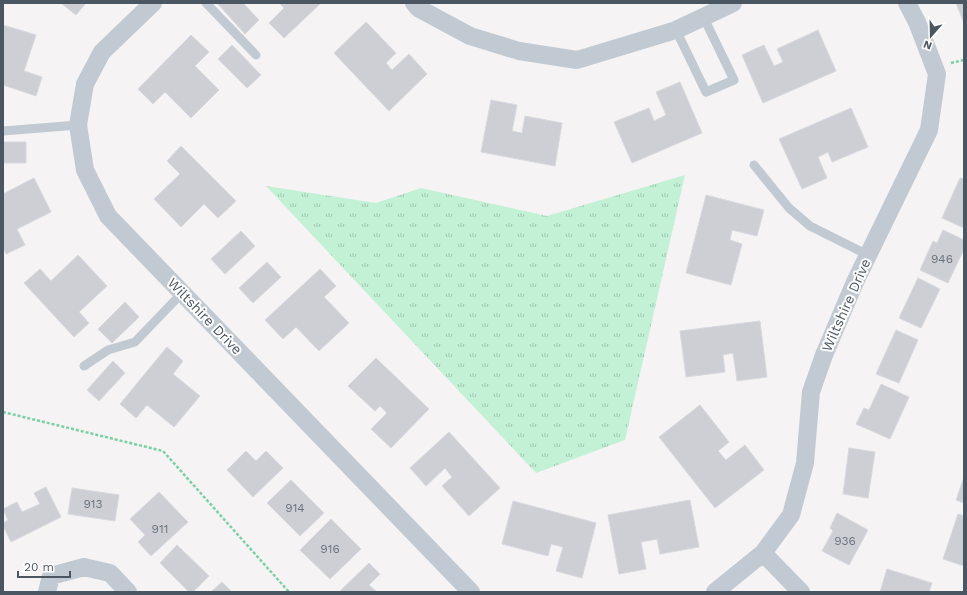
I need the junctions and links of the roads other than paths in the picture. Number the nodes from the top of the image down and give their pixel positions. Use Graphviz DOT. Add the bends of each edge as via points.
graph roads {
  1 [pos="152,3"];
  2 [pos="206,3"];
  3 [pos="414,3"];
  4 [pos="733,3"];
  5 [pos="907,3"];
  6 [pos="703,16"];
  7 [pos="676,30"];
  8 [pos="256,55"];
  9 [pos="78,125"];
  10 [pos="3,131"];
  11 [pos="754,165"];
  12 [pos="868,255"];
  13 [pos="182,293"];
  14 [pos="84,366"];
  15 [pos="763,552"];
  16 [pos="47,592"];
  17 [pos="128,592"];
  18 [pos="471,592"];
  19 [pos="715,592"];
  20 [pos="801,592"];
  1 -- 9 [label="street, Wiltshire Drive" via="102,52 85,84"];
  2 -- 8 [label="lane"];
  3 -- 7 [label="street" via="418,8 470,36 519,51 577,60"];
  4 -- 6 [label="street"];
  5 -- 12 [label="street, Wiltshire Drive" via="937,74 929,130"];
  6 -- 7 [label="street"];
  6 -- 7 [label="lane" via="734,80 706,92"];
  9 -- 10 [label="lane"];
  9 -- 13 [label="street, Wiltshire Drive" via="85,170 108,216"];
  11 -- 12 [label="lane" via="789,208 810,226"];
  12 -- 15 [label="street, Wiltshire Drive" via="824,355 811,392 805,463 791,515"];
  13 -- 14 [label="lane" via="136,342 108,350"];
  13 -- 18 [label="street, Wiltshire Drive"];
  15 -- 19 [label="street, Wiltshire Drive"];
  15 -- 20 [label="street"];
  16 -- 17 [label="street" via="51,576 84,567 110,573"];
}
